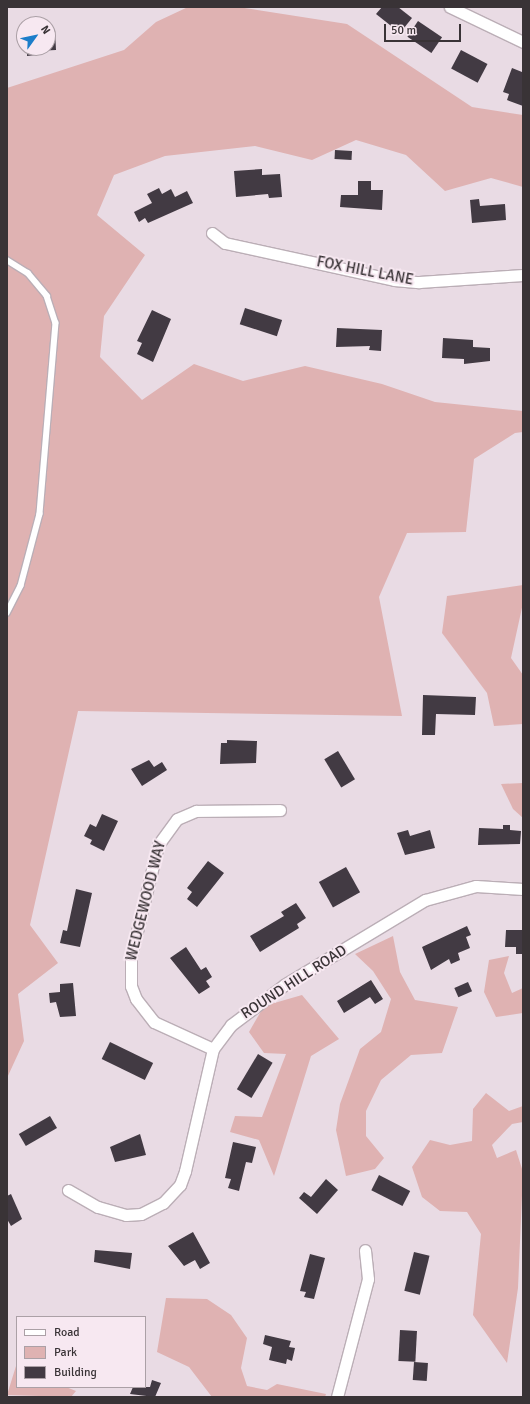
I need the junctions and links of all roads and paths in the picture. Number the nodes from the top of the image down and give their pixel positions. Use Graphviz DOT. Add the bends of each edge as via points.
graph roads {
  1 [pos="450,7"];
  2 [pos="523,42"];
  3 [pos="212,233"];
  4 [pos="7,260"];
  5 [pos="523,275"];
  6 [pos="7,613"];
  7 [pos="280,810"];
  8 [pos="523,889"];
  9 [pos="213,1049"];
  10 [pos="68,1190"];
  11 [pos="366,1250"];
  12 [pos="337,1397"];
  1 -- 2 [label="street"];
  3 -- 5 [label="street, FOX HILL LANE" via="225,244 394,280 419,282"];
  4 -- 6 [label="lane" via="28,273 47,296 56,323 40,514 20,586"];
  7 -- 9 [label="street, WEDGEWOOD WAY" via="196,811 173,823 158,845 131,956 131,986 136,999 154,1022"];
  8 -- 9 [label="street, ROUND HILL ROAD" via="476,886 425,900 258,1003 231,1025"];
  9 -- 10 [label="street, ROUND HILL ROAD" via="185,1171 173,1195 152,1210 126,1214 98,1207"];
  11 -- 12 [label="street" via="368,1279"];
}
